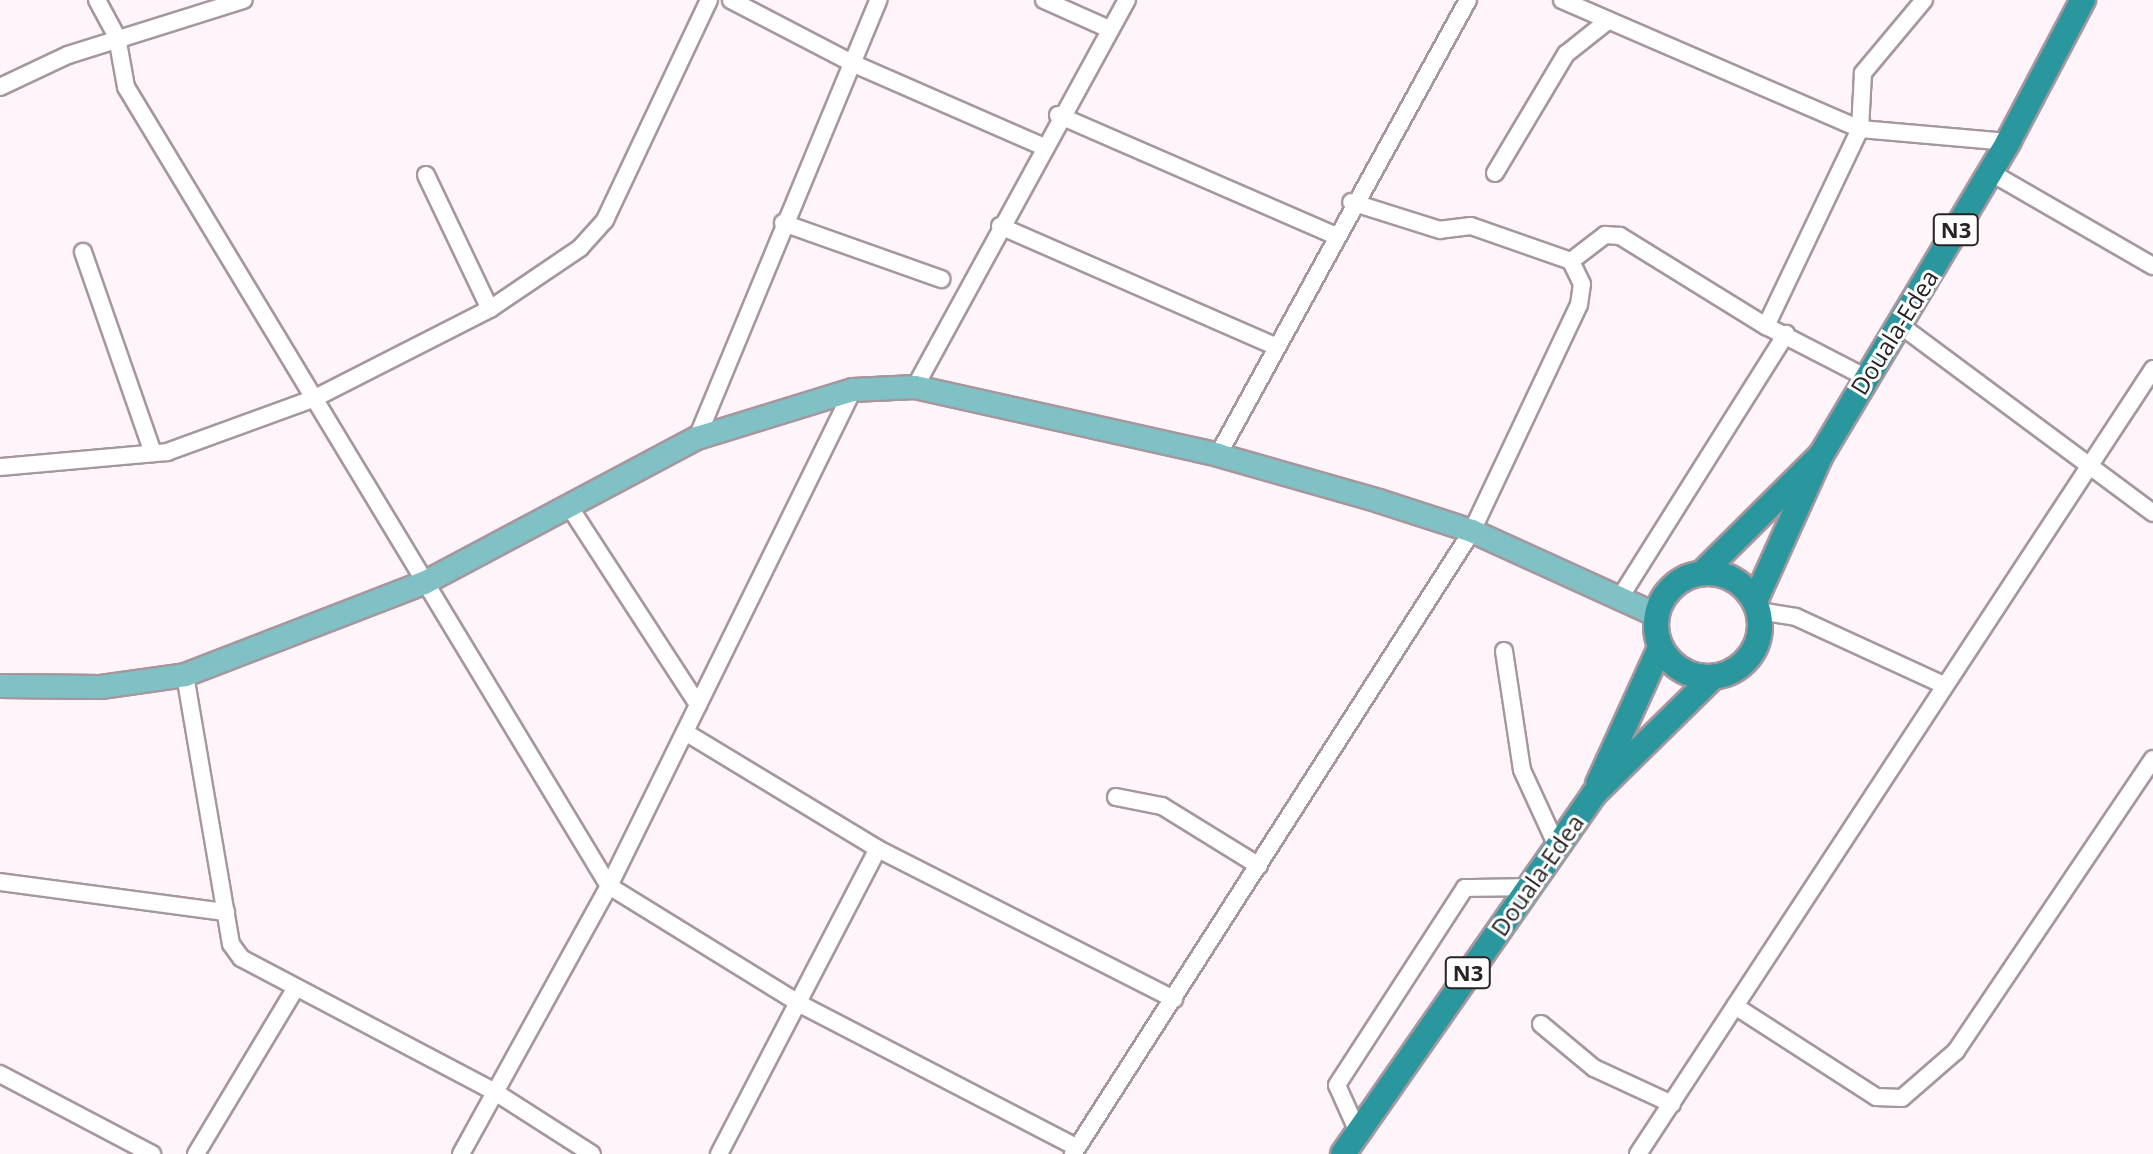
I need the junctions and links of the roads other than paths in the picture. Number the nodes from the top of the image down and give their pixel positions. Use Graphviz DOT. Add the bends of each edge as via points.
graph roads {
  1 [pos="97,0"];
  2 [pos="244,0"];
  3 [pos="709,0"];
  4 [pos="731,0"];
  5 [pos="878,0"];
  6 [pos="1044,0"];
  7 [pos="1127,0"];
  8 [pos="1468,0"];
  9 [pos="1562,0"];
  10 [pos="1924,0"];
  11 [pos="2083,0"];
  12 [pos="1605,23"];
  13 [pos="1109,29"];
  14 [pos="117,37"];
  15 [pos="852,63"];
  16 [pos="0,87"];
  17 [pos="1058,115"];
  18 [pos="1860,129"];
  19 [pos="2008,142"];
  20 [pos="1042,146"];
  21 [pos="1990,172"];
  22 [pos="1495,173"];
  23 [pos="426,175"];
  24 [pos="1351,202"];
  25 [pos="783,223"];
  26 [pos="1000,226"];
  27 [pos="1338,237"];
  28 [pos="83,252"];
  29 [pos="1571,261"];
  30 [pos="2153,266"];
  31 [pos="941,279"];
  32 [pos="490,309"];
  33 [pos="1900,325"];
  34 [pos="1766,326"];
  35 [pos="1786,334"];
  36 [pos="1277,347"];
  37 [pos="2153,369"];
  38 [pos="1865,377"];
  39 [pos="915,387"];
  40 [pos="853,390"];
  41 [pos="313,399"];
  42 [pos="697,438"];
  43 [pos="153,453"];
  44 [pos="1218,455"];
  45 [pos="1821,455"];
  46 [pos="0,467"];
  47 [pos="2092,472"];
  48 [pos="569,506"];
  49 [pos="2153,513"];
  50 [pos="1472,531"];
  51 [pos="1703,572"];
  52 [pos="424,583"];
  53 [pos="1621,596"];
  54 [pos="1757,606"];
  55 [pos="1656,615"];
  56 [pos="1660,648"];
  57 [pos="1504,651"];
  58 [pos="185,675"];
  59 [pos="1712,678"];
  60 [pos="1944,685"];
  61 [pos="0,686"];
  62 [pos="698,705"];
  63 [pos="685,732"];
  64 [pos="2153,759"];
  65 [pos="1594,794"];
  66 [pos="1116,797"];
  67 [pos="1557,846"];
  68 [pos="878,849"];
  69 [pos="1259,866"];
  70 [pos="0,882"];
  71 [pos="609,886"];
  72 [pos="1527,887"];
  73 [pos="226,912"];
  74 [pos="295,989"];
  75 [pos="1174,999"];
  76 [pos="802,1005"];
  77 [pos="1735,1006"];
  78 [pos="1541,1024"];
  79 [pos="0,1074"];
  80 [pos="495,1092"];
  81 [pos="1672,1104"];
  82 [pos="1358,1132"];
  83 [pos="1074,1151"];
  84 [pos="152,1154"];
  85 [pos="196,1154"];
  86 [pos="461,1154"];
  87 [pos="592,1154"];
  88 [pos="719,1154"];
  89 [pos="1343,1154"];
  90 [pos="1638,1154"];
  1 -- 14 [label="street"];
  2 -- 14 [label="street"];
  3 -- 32 [label="street" via="605,220 580,248"];
  4 -- 15 [label="street"];
  5 -- 15 [label="street"];
  6 -- 13 [label="street"];
  7 -- 13 [label="street"];
  8 -- 24 [label="street"];
  9 -- 12 [label="street"];
  10 -- 18 [label="street" via="1863,73"];
  11 -- 19 [label="highway, Douala-Edea / N3"];
  12 -- 18 [label="street"];
  12 -- 22 [label="street" via="1566,54"];
  13 -- 17 [label="street"];
  14 -- 16 [label="street"];
  14 -- 41 [label="street" via="126,87"];
  15 -- 20 [label="street"];
  15 -- 25 [label="street"];
  17 -- 20 [label="street"];
  17 -- 27 [label="street"];
  18 -- 19 [label="street"];
  18 -- 34 [label="street"];
  19 -- 21 [label="highway, Douala-Edea / N3"];
  20 -- 26 [label="street"];
  21 -- 30 [label="street"];
  21 -- 33 [label="highway, Douala-Edea / N3"];
  23 -- 32 [label="street"];
  24 -- 27 [label="street"];
  24 -- 29 [label="street" via="1440,230 1471,226"];
  25 -- 31 [label="street"];
  25 -- 42 [label="street"];
  26 -- 36 [label="street"];
  26 -- 39 [label="street"];
  27 -- 36 [label="street"];
  28 -- 43 [label="street"];
  29 -- 34 [label="street" via="1605,235 1620,236"];
  29 -- 50 [label="street" via="1582,284 1579,305"];
  32 -- 41 [label="street"];
  33 -- 38 [label="highway, Douala-Edea / N3"];
  33 -- 47 [label="street"];
  34 -- 35 [label="street"];
  35 -- 38 [label="street"];
  35 -- 53 [label="street"];
  36 -- 44 [label="street"];
  37 -- 47 [label="street"];
  38 -- 45 [label="highway, Douala-Edea / N3"];
  39 -- 40 [label="main road"];
  39 -- 44 [label="main road"];
  40 -- 42 [label="main road"];
  40 -- 62 [label="street"];
  41 -- 43 [label="street"];
  41 -- 52 [label="street"];
  42 -- 48 [label="main road"];
  43 -- 46 [label="street"];
  44 -- 50 [label="main road"];
  45 -- 51 [label="highway, Douala-Edea / N3"];
  45 -- 54 [label="highway, Douala-Edea / N3"];
  47 -- 49 [label="street"];
  47 -- 60 [label="street"];
  48 -- 52 [label="main road"];
  48 -- 62 [label="street"];
  50 -- 53 [label="main road"];
  50 -- 69 [label="street"];
  51 -- 54 [label="highway" via="1733,578"];
  51 -- 55 [label="highway, N3" via="1673,586"];
  52 -- 58 [label="main road"];
  52 -- 71 [label="street"];
  53 -- 55 [label="main road"];
  54 -- 59 [label="highway, N3" via="1751,655"];
  54 -- 60 [label="street" via="1796,617"];
  55 -- 56 [label="highway"];
  56 -- 59 [label="highway" via="1691,675"];
  56 -- 65 [label="highway, Douala-Edea / N3"];
  57 -- 67 [label="street" via="1522,770"];
  58 -- 61 [label="main road" via="101,687"];
  58 -- 73 [label="street"];
  59 -- 65 [label="highway, Douala-Edea / N3"];
  60 -- 77 [label="street"];
  62 -- 63 [label="street"];
  63 -- 68 [label="street"];
  63 -- 71 [label="street"];
  64 -- 77 [label="street" via="1956,1051 1902,1098 1876,1097"];
  65 -- 67 [label="highway, Douala-Edea / N3"];
  66 -- 69 [label="street" via="1162,806"];
  67 -- 72 [label="highway, Douala-Edea / N3"];
  68 -- 75 [label="street"];
  68 -- 76 [label="street"];
  69 -- 75 [label="street"];
  70 -- 73 [label="street"];
  71 -- 76 [label="street"];
  71 -- 80 [label="street"];
  72 -- 82 [label="highway, Douala-Edea / N3"];
  72 -- 82 [label="street" via="1465,888 1337,1085"];
  73 -- 74 [label="street" via="241,958"];
  74 -- 80 [label="street"];
  74 -- 85 [label="street"];
  75 -- 83 [label="street"];
  76 -- 83 [label="street"];
  76 -- 88 [label="street"];
  77 -- 81 [label="street"];
  78 -- 81 [label="street" via="1594,1068"];
  79 -- 84 [label="street"];
  80 -- 86 [label="street"];
  80 -- 87 [label="street"];
  81 -- 90 [label="street"];
  82 -- 89 [label="highway, Douala-Edea / N3"];
}
